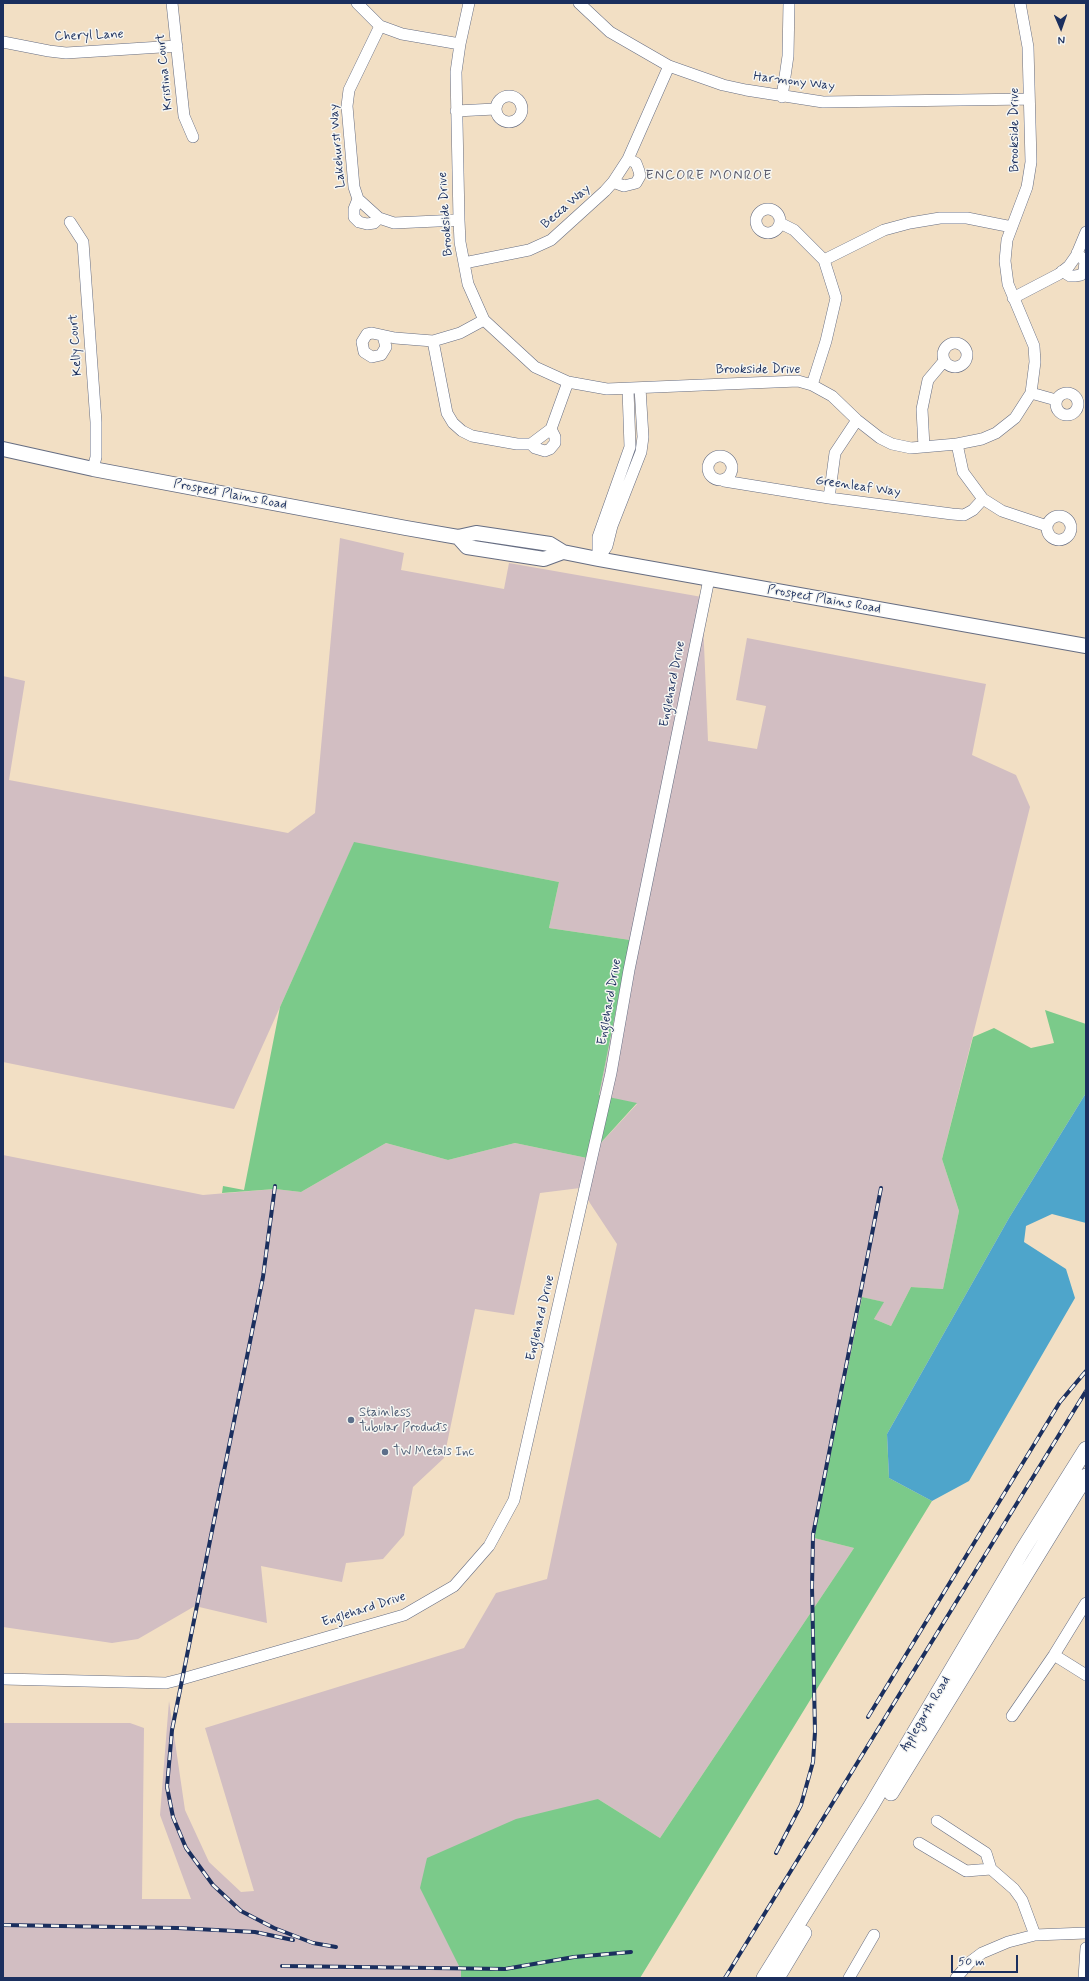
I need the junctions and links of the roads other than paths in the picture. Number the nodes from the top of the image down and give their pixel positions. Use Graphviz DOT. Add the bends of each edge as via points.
graph roads {
  1 [pos="172,3"];
  2 [pos="357,3"];
  3 [pos="469,3"];
  4 [pos="579,3"];
  5 [pos="788,3"];
  6 [pos="1023,4"];
  7 [pos="380,26"];
  8 [pos="3,42"];
  9 [pos="460,44"];
  10 [pos="177,46"];
  11 [pos="669,66"];
  12 [pos="782,97"];
  13 [pos="1029,99"];
  14 [pos="495,109"];
  15 [pos="456,111"];
  16 [pos="193,137"];
  17 [pos="628,159"];
  18 [pos="613,182"];
  19 [pos="358,199"];
  20 [pos="378,218"];
  21 [pos="459,220"];
  22 [pos="70,222"];
  23 [pos="780,223"];
  24 [pos="1012,227"];
  25 [pos="1086,232"];
  26 [pos="1077,253"];
  27 [pos="824,260"];
  28 [pos="464,263"];
  29 [pos="1062,271"];
  30 [pos="1014,298"];
  31 [pos="484,320"];
  32 [pos="383,336"];
  33 [pos="433,341"];
  34 [pos="944,361"];
  35 [pos="568,382"];
  36 [pos="812,385"];
  37 [pos="640,388"];
  38 [pos="628,389"];
  39 [pos="1031,393"];
  40 [pos="1056,400"];
  41 [pos="857,420"];
  42 [pos="551,429"];
  43 [pos="531,444"];
  44 [pos="957,444"];
  45 [pos="924,446"];
  46 [pos="3,449"];
  47 [pos="93,468"];
  48 [pos="724,481"];
  49 [pos="829,498"];
  50 [pos="983,499"];
  51 [pos="1047,526"];
  52 [pos="598,559"];
  53 [pos="709,579"];
  54 [pos="1086,646"];
  55 [pos="1086,1449"];
  56 [pos="1086,1476"];
  57 [pos="1086,1603"];
  58 [pos="1054,1655"];
  59 [pos="1086,1675"];
  60 [pos="3,1680"];
  61 [pos="1012,1716"];
  62 [pos="937,1821"];
  63 [pos="919,1843"];
  64 [pos="991,1869"];
  65 [pos="1086,1932"];
  66 [pos="874,1935"];
  67 [pos="1035,1935"];
  68 [pos="1086,1948"];
  69 [pos="764,1978"];
  70 [pos="777,1978"];
  71 [pos="849,1978"];
  72 [pos="956,1978"];
  73 [pos="1084,1978"];
  1 -- 10 [label="street, Kristina Court"];
  2 -- 7 [label="street"];
  3 -- 9 [label="street, Brookside Drive"];
  4 -- 11 [label="street, Harmony Way" via="610,32"];
  5 -- 12 [label="street" via="788,56"];
  6 -- 13 [label="street, Brookside Drive" via="1028,47"];
  7 -- 9 [label="street" via="402,34"];
  7 -- 19 [label="street, Lakehurst Way" via="349,90 347,106 354,187"];
  8 -- 10 [label="street, Cheryl Lane" via="66,53"];
  9 -- 15 [label="street, Brookside Drive" via="456,72"];
  10 -- 16 [label="street, Kristina Court" via="184,116"];
  11 -- 12 [label="street, Harmony Way" via="723,85"];
  11 -- 17 [label="street, Becca Way"];
  12 -- 13 [label="street, Harmony Way" via="823,102"];
  13 -- 24 [label="street, Brookside Drive" via="1031,162 1027,187"];
  14 -- 15 [label="street"];
  15 -- 21 [label="street, Brookside Drive"];
  17 -- 18 [label="street, Becca Way"];
  17 -- 18 [label="street" via="636,163 639,171 640,176 636,183 624,186"];
  18 -- 28 [label="street, Becca Way" via="551,240 529,250"];
  19 -- 20 [label="street, Lakehurst Way"];
  19 -- 20 [label="street, Lakehurst Way" via="354,217 359,222 374,223"];
  20 -- 21 [label="street, Lakehurst Way" via="394,223"];
  21 -- 28 [label="street, Brookside Drive"];
  22 -- 47 [label="street, Kelly Court" via="83,242 96,422"];
  23 -- 27 [label="street" via="794,230"];
  24 -- 27 [label="street" via="967,218 940,218 910,223 884,230"];
  24 -- 30 [label="street, Brookside Drive" via="1007,240 1005,261 1008,284"];
  25 -- 26 [label="street"];
  26 -- 29 [label="street" via="1069,266"];
  26 -- 29 [label="street" via="1085,261 1081,275 1070,276"];
  27 -- 36 [label="street" via="836,298"];
  28 -- 31 [label="street, Brookside Drive" via="475,302"];
  29 -- 30 [label="street"];
  30 -- 39 [label="street, Brookside Drive" via="1034,346 1035,362"];
  31 -- 33 [label="street" via="460,334"];
  31 -- 35 [label="street, Brookside Drive" via="536,367"];
  32 -- 33 [label="street"];
  33 -- 43 [label="street" via="448,413 453,422 472,436"];
  34 -- 45 [label="street" via="928,380 922,409"];
  35 -- 38 [label="street, Brookside Drive" via="607,389"];
  35 -- 42 [label="street"];
  36 -- 37 [label="street, Brookside Drive" via="789,381"];
  36 -- 41 [label="street, Brookside Drive" via="832,396"];
  37 -- 38 [label="street, Brookside Drive"];
  37 -- 52 [label="street" via="643,437 641,452 612,526 607,546"];
  38 -- 52 [label="street" via="630,446 598,537"];
  39 -- 40 [label="street"];
  39 -- 44 [label="street, Brookside Drive" via="1023,408 1006,426 982,439"];
  41 -- 45 [label="street, Brookside Drive" via="892,444 905,447"];
  41 -- 49 [label="street" via="835,453"];
  42 -- 43 [label="street"];
  42 -- 43 [label="street" via="555,443 550,449 545,451"];
  44 -- 45 [label="street, Brookside Drive"];
  44 -- 50 [label="street" via="963,472"];
  46 -- 47 [label="street, Prospect Plains Road"];
  47 -- 52 [label="street, Prospect Plains Road" via="458,537 467,547 544,559 562,552"];
  48 -- 49 [label="street, Greenleaf Way"];
  49 -- 50 [label="street, Greenleaf Way" via="964,515"];
  50 -- 51 [label="street" via="1002,511"];
  52 -- 53 [label="street, Prospect Plains Road"];
  53 -- 54 [label="street, Prospect Plains Road"];
  53 -- 60 [label="street, Englehard Drive" via="630,964 611,1073 514,1500 489,1546 454,1586 404,1615 182,1679 166,1682"];
  55 -- 69 [label="main road, Applegarth Road"];
  56 -- 70 [label="main road, Applegarth Road"];
  57 -- 58 [label="street"];
  58 -- 59 [label="street"];
  58 -- 61 [label="street"];
  62 -- 64 [label="street" via="986,1853"];
  63 -- 64 [label="street" via="966,1871"];
  64 -- 67 [label="street" via="1014,1889 1022,1900"];
  65 -- 67 [label="street"];
  66 -- 71 [label="street"];
  67 -- 72 [label="street" via="982,1952"];
  68 -- 73 [label="street"];
}
